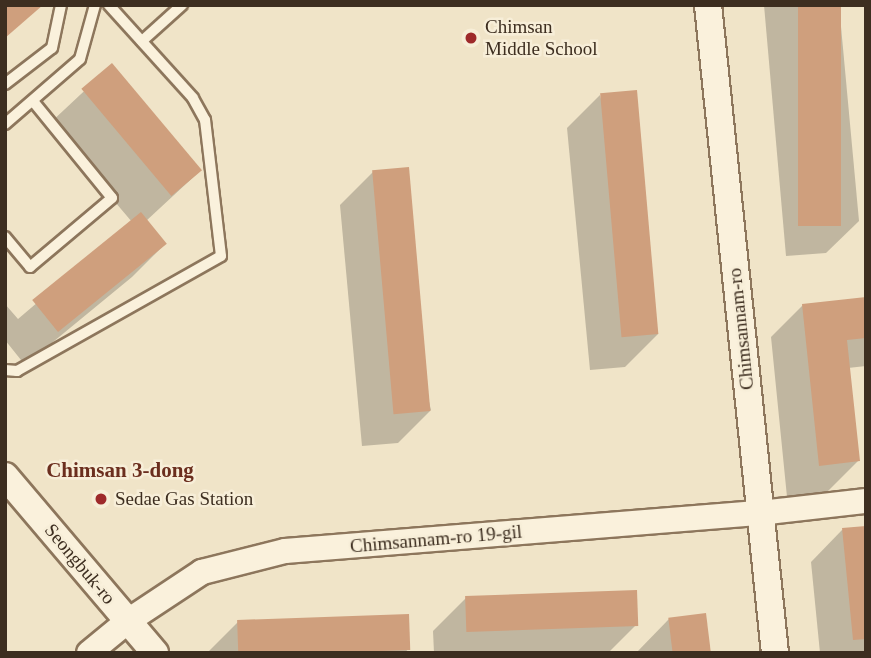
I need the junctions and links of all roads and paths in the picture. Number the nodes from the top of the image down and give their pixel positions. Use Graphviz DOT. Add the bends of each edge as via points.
graph roads {
  1 [pos="61,5"];
  2 [pos="95,5"];
  3 [pos="108,5"];
  4 [pos="182,5"];
  5 [pos="708,5"];
  6 [pos="142,41"];
  7 [pos="5,84"];
  8 [pos="33,101"];
  9 [pos="5,124"];
  10 [pos="5,237"];
  11 [pos="5,370"];
  12 [pos="5,476"];
  13 [pos="866,501"];
  14 [pos="760,513"];
  15 [pos="128,621"];
  16 [pos="89,653"];
  17 [pos="155,653"];
  18 [pos="775,653"];
  1 -- 7 [label="lane" via="52,48"];
  2 -- 8 [label="lane" via="80,59"];
  3 -- 6 [label="lane"];
  4 -- 6 [label="lane"];
  5 -- 14 [label="main road, Chimsannam-ro"];
  6 -- 11 [label="lane" via="193,98 205,120 221,256 17,371"];
  8 -- 9 [label="lane"];
  8 -- 10 [label="lane" via="113,198 30,267"];
  12 -- 15 [label="main road, Seongbuk-ro"];
  13 -- 14 [label="street, Chimsannam-ro 19-gil"];
  14 -- 15 [label="street, Chimsannam-ro 19-gil" via="285,551 202,572"];
  14 -- 18 [label="main road, Chimsannam-ro"];
  15 -- 16 [label="street, Chimsannam-ro 19-gil"];
  15 -- 17 [label="main road, Seongbuk-ro"];
}
